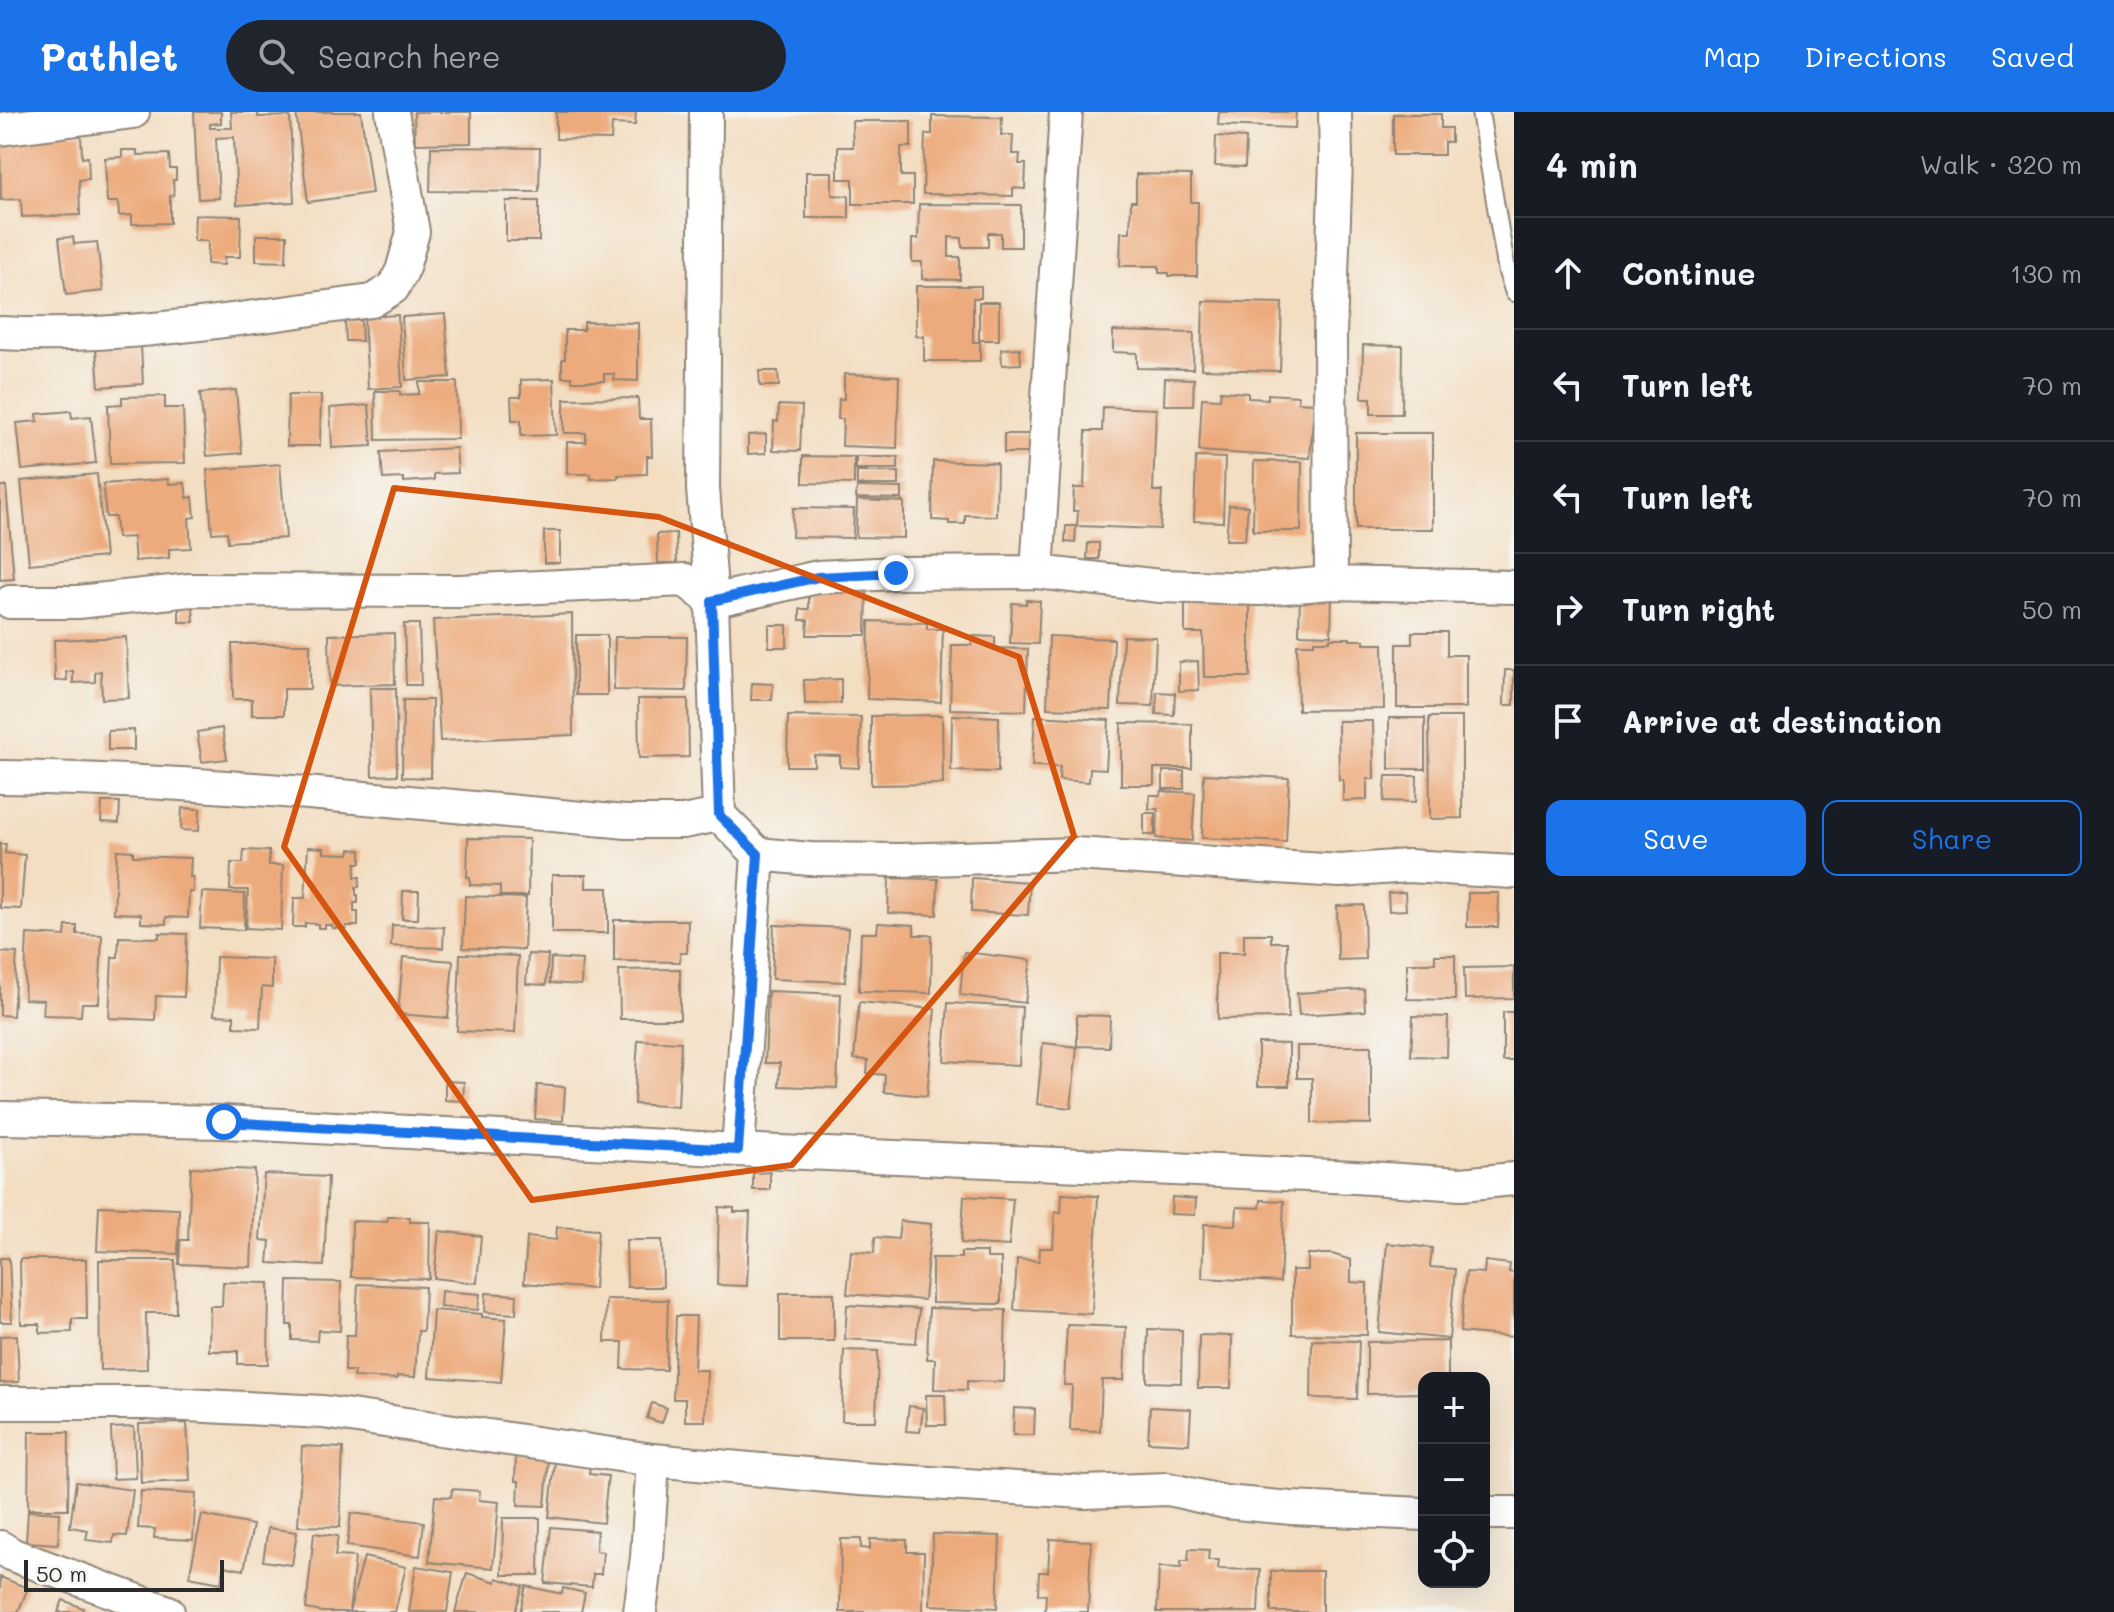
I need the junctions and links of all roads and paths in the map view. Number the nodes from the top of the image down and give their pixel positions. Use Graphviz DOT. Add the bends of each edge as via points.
graph roads {
  1 [pos="133,112"];
  2 [pos="392,112"];
  3 [pos="706,112"];
  4 [pos="1066,112"];
  5 [pos="1335,112"];
  6 [pos="1480,112"];
  7 [pos="0,129"];
  8 [pos="1514,293"];
  9 [pos="0,333"];
  10 [pos="1037,572"];
  11 [pos="1331,583"];
  12 [pos="1514,587"];
  13 [pos="712,601"];
  14 [pos="10,602"];
  15 [pos="0,777"];
  16 [pos="719,815"];
  17 [pos="758,854"];
  18 [pos="1514,872"];
  19 [pos="0,1118"];
  20 [pos="738,1150"];
  21 [pos="1514,1179"];
  22 [pos="0,1403"];
  23 [pos="653,1460"];
  24 [pos="1490,1513"];
  25 [pos="1514,1513"];
  26 [pos="1418,1514"];
  27 [pos="0,1547"];
  28 [pos="168,1612"];
  29 [pos="640,1612"];
  1 -- 7 [label="street"];
  2 -- 9 [label="street" via="413,232 393,288 372,301 138,332"];
  3 -- 13 [label="street" via="703,489"];
  4 -- 10 [label="street"];
  5 -- 11 [label="street"];
  6 -- 8 [label="lane"];
  10 -- 11 [label="street" via="1160,586 1260,589"];
  10 -- 13 [label="street" via="818,577"];
  11 -- 12 [label="street"];
  13 -- 14 [label="street" via="685,580 460,591 190,590 78,602"];
  13 -- 16 [label="street"];
  15 -- 16 [label="street" via="242,787 626,822 683,822"];
  16 -- 17 [label="street"];
  17 -- 18 [label="street" via="870,860 1076,854 1340,871 1408,866"];
  17 -- 20 [label="street"];
  19 -- 20 [label="street" via="224,1122"];
  20 -- 21 [label="street" via="1461,1184"];
  22 -- 23 [label="street" via="147,1403 323,1412"];
  23 -- 26 [label="street" via="1045,1491 1168,1489 1225,1502"];
  23 -- 29 [label="street"];
  24 -- 25 [label="street"];
  27 -- 28 [label="street"];
}
